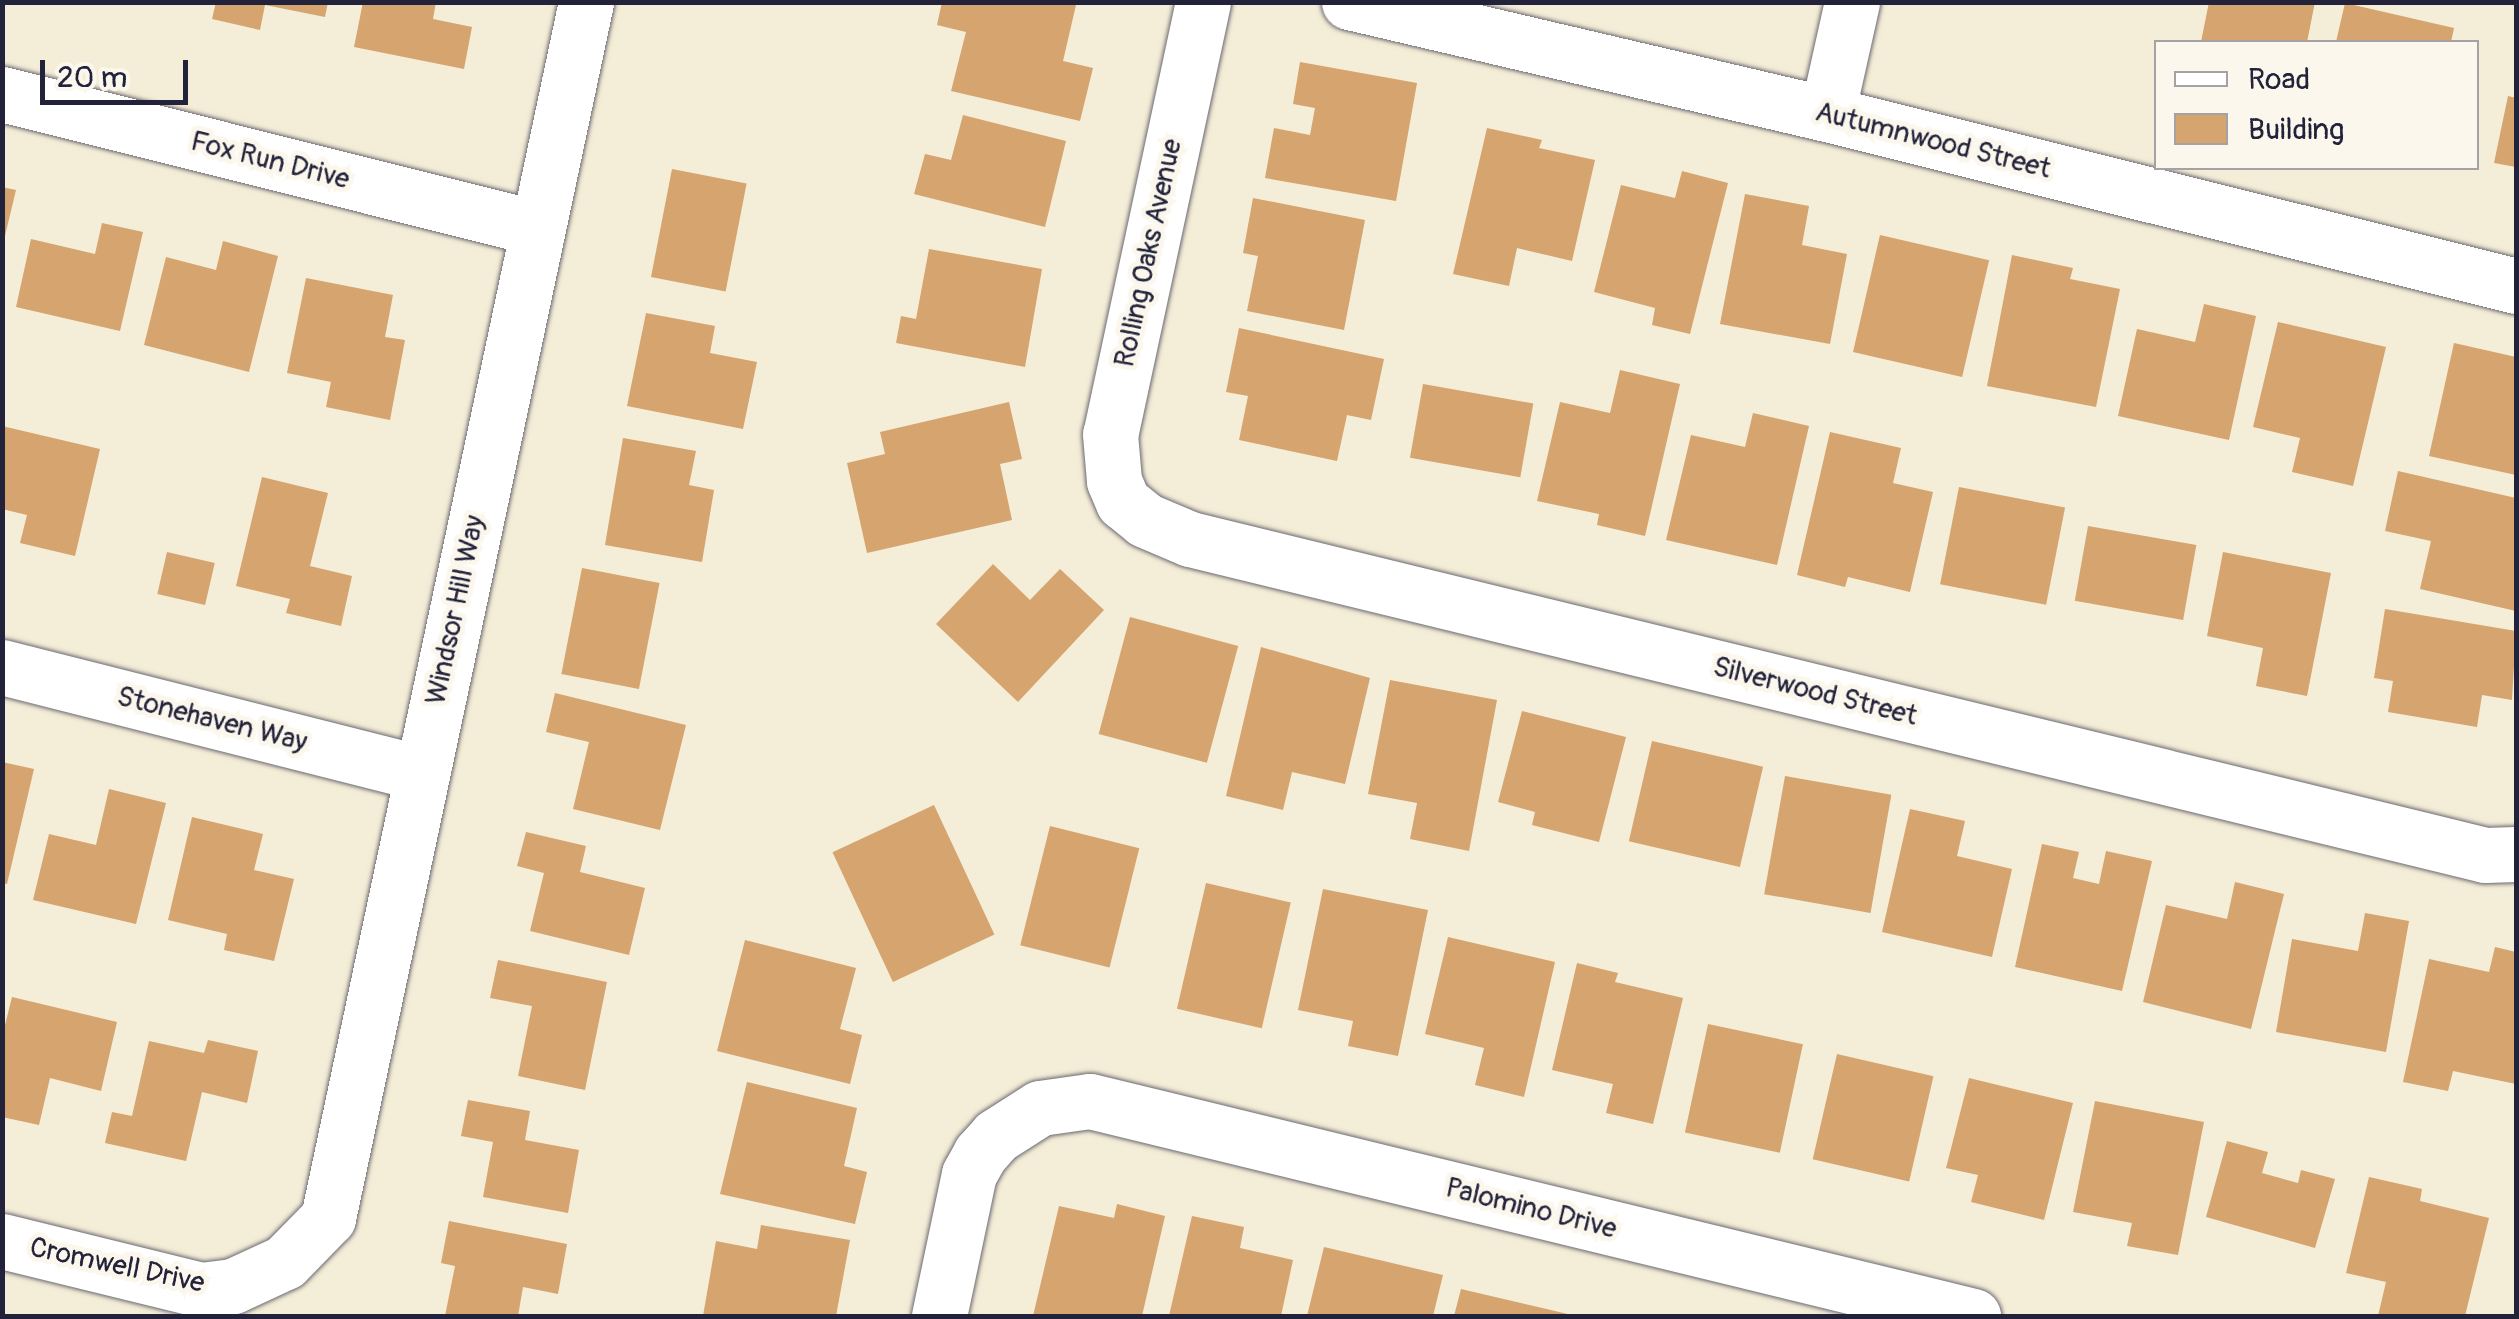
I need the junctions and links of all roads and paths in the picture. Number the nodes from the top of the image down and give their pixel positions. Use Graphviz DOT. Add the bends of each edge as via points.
graph roads {
  1 [pos="586,2"];
  2 [pos="1203,2"];
  3 [pos="1348,2"];
  4 [pos="1852,2"];
  5 [pos="2,94"];
  6 [pos="1827,114"];
  7 [pos="537,228"];
  8 [pos="2516,286"];
  9 [pos="1123,502"];
  10 [pos="2,668"];
  11 [pos="421,773"];
  12 [pos="2516,854"];
  13 [pos="328,1218"];
  14 [pos="2,1241"];
  15 [pos="940,1316"];
  16 [pos="1973,1316"];
  1 -- 7 [label="street, Windsor Hill Way"];
  2 -- 9 [label="street, Rolling Oaks Avenue" via="1110,434"];
  3 -- 6 [label="street, Autumnwood Street"];
  4 -- 6 [label="street"];
  5 -- 7 [label="street, Fox Run Drive"];
  6 -- 8 [label="street, Autumnwood Street"];
  7 -- 11 [label="street, Windsor Hill Way"];
  9 -- 12 [label="street, Silverwood Street" via="1190,540 2485,854"];
  10 -- 11 [label="street, Stonehaven Way"];
  11 -- 13 [label="street, Windsor Hill Way"];
  13 -- 14 [label="street, Cromwell Drive" via="286,1262 233,1286 202,1290"];
  15 -- 16 [label="street, Palomino Drive" via="969,1174 980,1154 1040,1108 1090,1101"];
}
